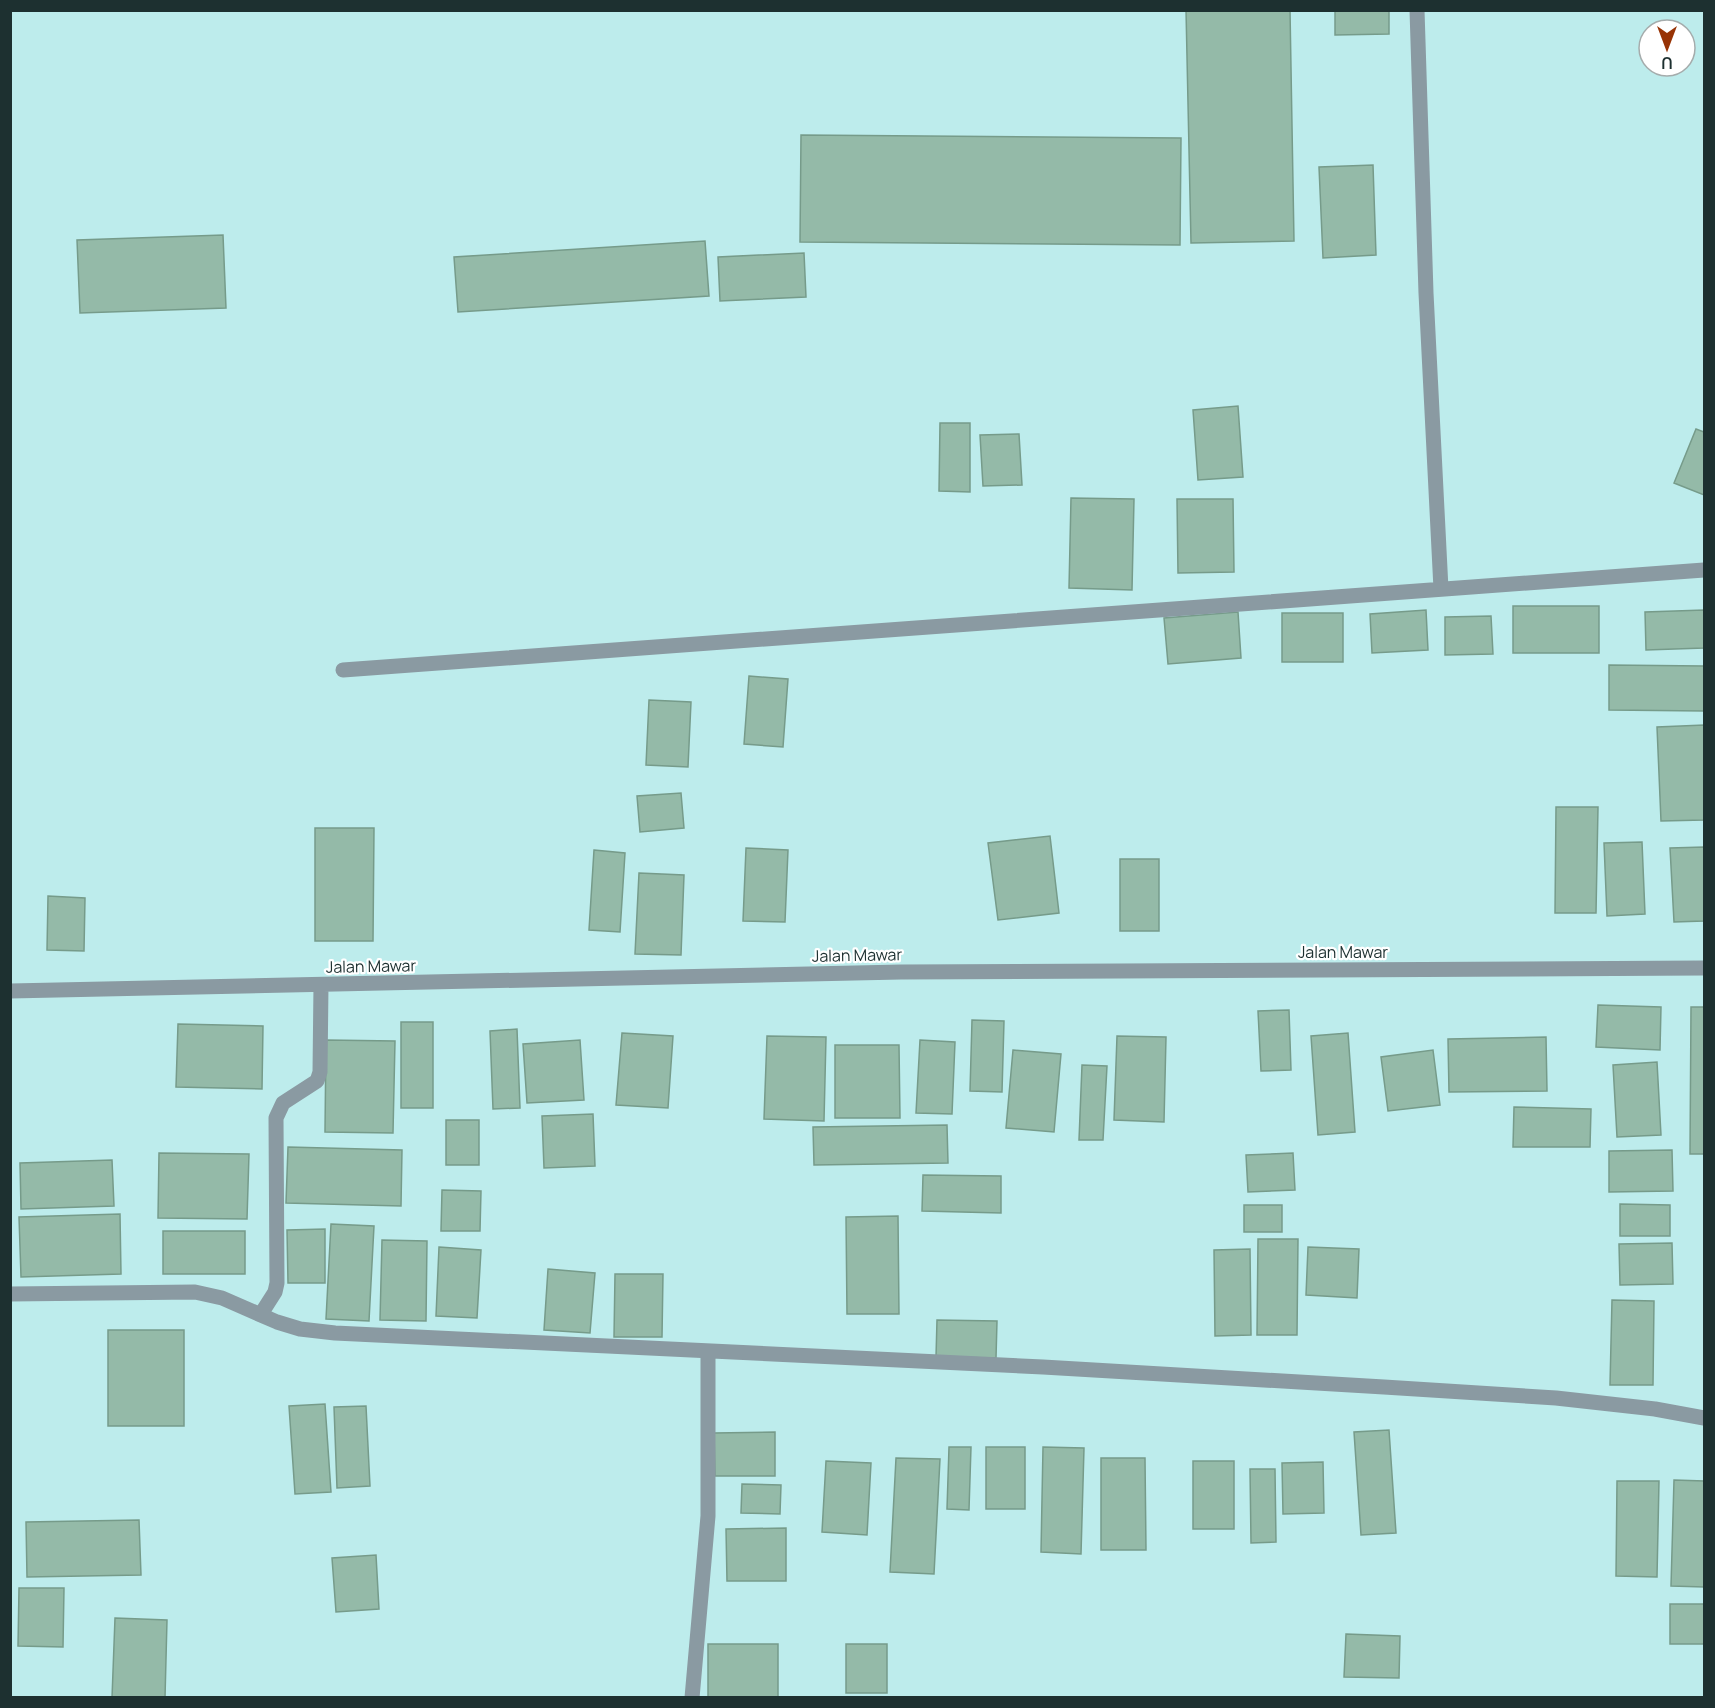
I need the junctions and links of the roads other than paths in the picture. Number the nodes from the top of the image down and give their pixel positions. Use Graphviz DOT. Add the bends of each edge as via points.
graph roads {
  1 [pos="1417,10"];
  2 [pos="1704,570"];
  3 [pos="1441,589"];
  4 [pos="343,670"];
  5 [pos="1704,968"];
  6 [pos="321,985"];
  7 [pos="10,991"];
  8 [pos="10,1294"];
  9 [pos="261,1314"];
  10 [pos="708,1351"];
  11 [pos="1704,1418"];
  12 [pos="693,1698"];
  1 -- 3 [label="street"];
  2 -- 3 [label="street"];
  3 -- 4 [label="street"];
  5 -- 6 [label="street, Jalan Mawar" via="901,972"];
  6 -- 7 [label="street, Jalan Mawar"];
  6 -- 9 [label="street" via="317,1082 284,1103 276,1118 276,1282 275,1292"];
  8 -- 9 [label="street" via="195,1292"];
  9 -- 10 [label="street" via="300,1329 335,1333"];
  10 -- 11 [label="street" via="1556,1398 1655,1408"];
  10 -- 12 [label="street" via="708,1516"];
}
